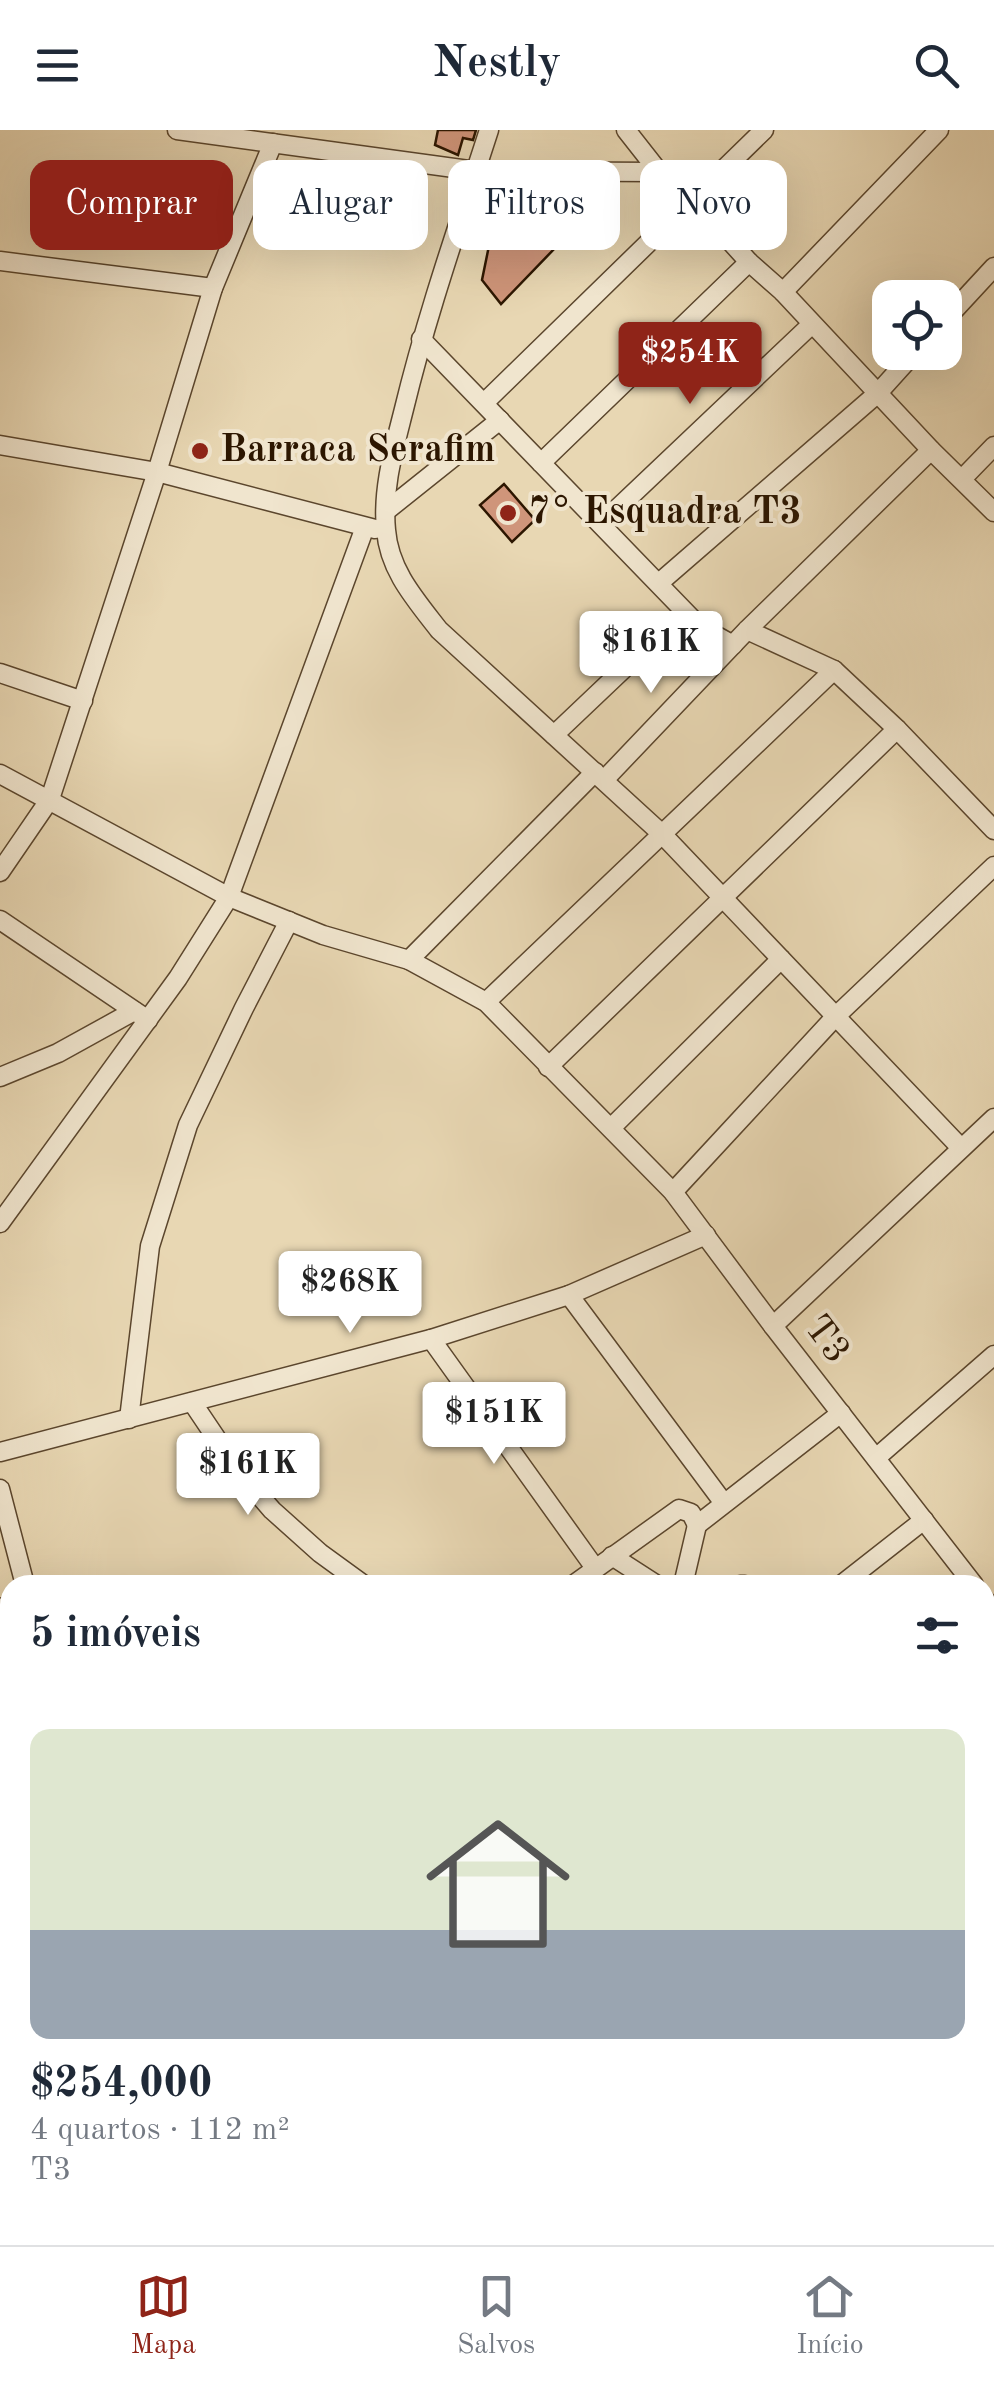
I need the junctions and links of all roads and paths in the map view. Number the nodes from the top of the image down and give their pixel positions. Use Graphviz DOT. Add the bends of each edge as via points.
graph roads {
  1 [pos="177,130"];
  2 [pos="489,130"];
  3 [pos="626,130"];
  4 [pos="764,130"];
  5 [pos="939,130"];
  6 [pos="744,138"];
  7 [pos="273,143"];
  8 [pos="479,160"];
  9 [pos="650,160"];
  10 [pos="726,160"];
  11 [pos="448,167"];
  12 [pos="450,250"];
  13 [pos="642,250"];
  14 [pos="738,250"];
  15 [pos="0,260"];
  16 [pos="749,262"];
  17 [pos="994,267"];
  18 [pos="213,288"];
  19 [pos="783,292"];
  20 [pos="962,302"];
  21 [pos="812,324"];
  22 [pos="421,339"];
  23 [pos="899,370"];
  24 [pos="878,393"];
  25 [pos="484,403"];
  26 [pos="500,420"];
  27 [pos="0,444"];
  28 [pos="994,446"];
  29 [pos="931,450"];
  30 [pos="542,462"];
  31 [pos="158,472"];
  32 [pos="962,479"];
  33 [pos="386,511"];
  34 [pos="994,512"];
  35 [pos="601,524"];
  36 [pos="365,527"];
  37 [pos="386,532"];
  38 [pos="659,583"];
  39 [pos="746,630"];
  40 [pos="652,642"];
  41 [pos="733,645"];
  42 [pos="834,670"];
  43 [pos="0,673"];
  44 [pos="82,701"];
  45 [pos="896,729"];
  46 [pos="554,735"];
  47 [pos="0,774"];
  48 [pos="599,776"];
  49 [pos="50,799"];
  50 [pos="994,830"];
  51 [pos="663,834"];
  52 [pos="994,866"];
  53 [pos="0,872"];
  54 [pos="229,896"];
  55 [pos="723,898"];
  56 [pos="0,920"];
  57 [pos="289,922"];
  58 [pos="781,959"];
  59 [pos="409,960"];
  60 [pos="486,1002"];
  61 [pos="141,1016"];
  62 [pos="836,1016"];
  63 [pos="548,1067"];
  64 [pos="0,1078"];
  65 [pos="994,1118"];
  66 [pos="612,1127"];
  67 [pos="960,1148"];
  68 [pos="672,1192"];
  69 [pos="1,1221"];
  70 [pos="706,1235"];
  71 [pos="569,1294"];
  72 [pos="773,1326"];
  73 [pos="431,1340"];
  74 [pos="993,1359"];
  75 [pos="192,1402"];
  76 [pos="841,1413"];
  77 [pos="129,1418"];
  78 [pos="0,1452"];
  79 [pos="876,1458"];
  80 [pos="0,1489"];
  81 [pos="723,1502"];
  82 [pos="924,1520"];
  83 [pos="698,1525"];
  84 [pos="612,1556"];
  85 [pos="595,1568"];
  86 [pos="23,1575"];
  87 [pos="350,1575"];
  88 [pos="586,1575"];
  89 [pos="641,1575"];
  90 [pos="686,1575"];
  91 [pos="855,1575"];
  92 [pos="966,1575"];
  1 -- 7 [label="street"];
  2 -- 8 [label="street"];
  3 -- 9 [label="street"];
  4 -- 6 [label="street"];
  5 -- 19 [label="street"];
  6 -- 10 [label="street"];
  7 -- 11 [label="street"];
  7 -- 18 [label="street"];
  12 -- 22 [label="street"];
  13 -- 25 [label="street"];
  14 -- 16 [label="street"];
  15 -- 18 [label="street"];
  16 -- 19 [label="street"];
  16 -- 30 [label="street"];
  17 -- 20 [label="street"];
  18 -- 31 [label="street"];
  19 -- 21 [label="street"];
  21 -- 24 [label="street"];
  21 -- 35 [label="street"];
  22 -- 25 [label="street"];
  22 -- 33 [label="street"];
  23 -- 24 [label="street"];
  24 -- 29 [label="street"];
  24 -- 38 [label="street"];
  25 -- 26 [label="street"];
  26 -- 30 [label="street"];
  26 -- 33 [label="street"];
  27 -- 31 [label="street"];
  28 -- 32 [label="street"];
  29 -- 32 [label="street"];
  29 -- 39 [label="street"];
  30 -- 35 [label="street"];
  31 -- 36 [label="street"];
  31 -- 44 [label="street"];
  32 -- 34 [label="street"];
  33 -- 37 [label="street"];
  35 -- 38 [label="street"];
  36 -- 37 [label="street"];
  36 -- 54 [label="street"];
  37 -- 46 [label="street" via="394,566 439,630"];
  38 -- 41 [label="street" via="699,626"];
  39 -- 41 [label="street"];
  39 -- 42 [label="street"];
  40 -- 46 [label="street"];
  41 -- 48 [label="street"];
  42 -- 45 [label="street"];
  42 -- 51 [label="street"];
  43 -- 44 [label="street"];
  44 -- 49 [label="street"];
  45 -- 50 [label="street"];
  45 -- 55 [label="street"];
  46 -- 48 [label="street"];
  47 -- 49 [label="street"];
  48 -- 51 [label="street"];
  48 -- 59 [label="street"];
  49 -- 53 [label="street"];
  49 -- 54 [label="street"];
  51 -- 55 [label="street"];
  51 -- 60 [label="street"];
  52 -- 62 [label="street"];
  54 -- 57 [label="street"];
  54 -- 61 [label="street"];
  55 -- 58 [label="street"];
  55 -- 63 [label="street"];
  56 -- 61 [label="street"];
  57 -- 59 [label="street"];
  57 -- 77 [label="street" via="188,1126 150,1246"];
  58 -- 62 [label="street"];
  58 -- 66 [label="street"];
  59 -- 60 [label="street"];
  60 -- 63 [label="street"];
  61 -- 64 [label="street"];
  61 -- 69 [label="street"];
  62 -- 67 [label="street"];
  62 -- 68 [label="street"];
  63 -- 66 [label="street"];
  65 -- 67 [label="street, T3"];
  66 -- 68 [label="street"];
  67 -- 72 [label="street, T3"];
  68 -- 70 [label="street"];
  70 -- 71 [label="street"];
  70 -- 72 [label="street"];
  71 -- 73 [label="street"];
  71 -- 81 [label="street"];
  72 -- 76 [label="street, T3"];
  73 -- 75 [label="street"];
  73 -- 85 [label="street"];
  74 -- 79 [label="street"];
  75 -- 77 [label="street"];
  75 -- 87 [label="street" via="272,1510"];
  76 -- 79 [label="street, T3"];
  76 -- 81 [label="street"];
  77 -- 78 [label="street"];
  79 -- 82 [label="street, T3"];
  80 -- 86 [label="street"];
  81 -- 83 [label="street"];
  82 -- 91 [label="street"];
  82 -- 92 [label="street, T3"];
  83 -- 84 [label="street" via="679,1509"];
  83 -- 90 [label="street"];
  84 -- 85 [label="street"];
  84 -- 89 [label="street"];
  85 -- 88 [label="street"];
}
